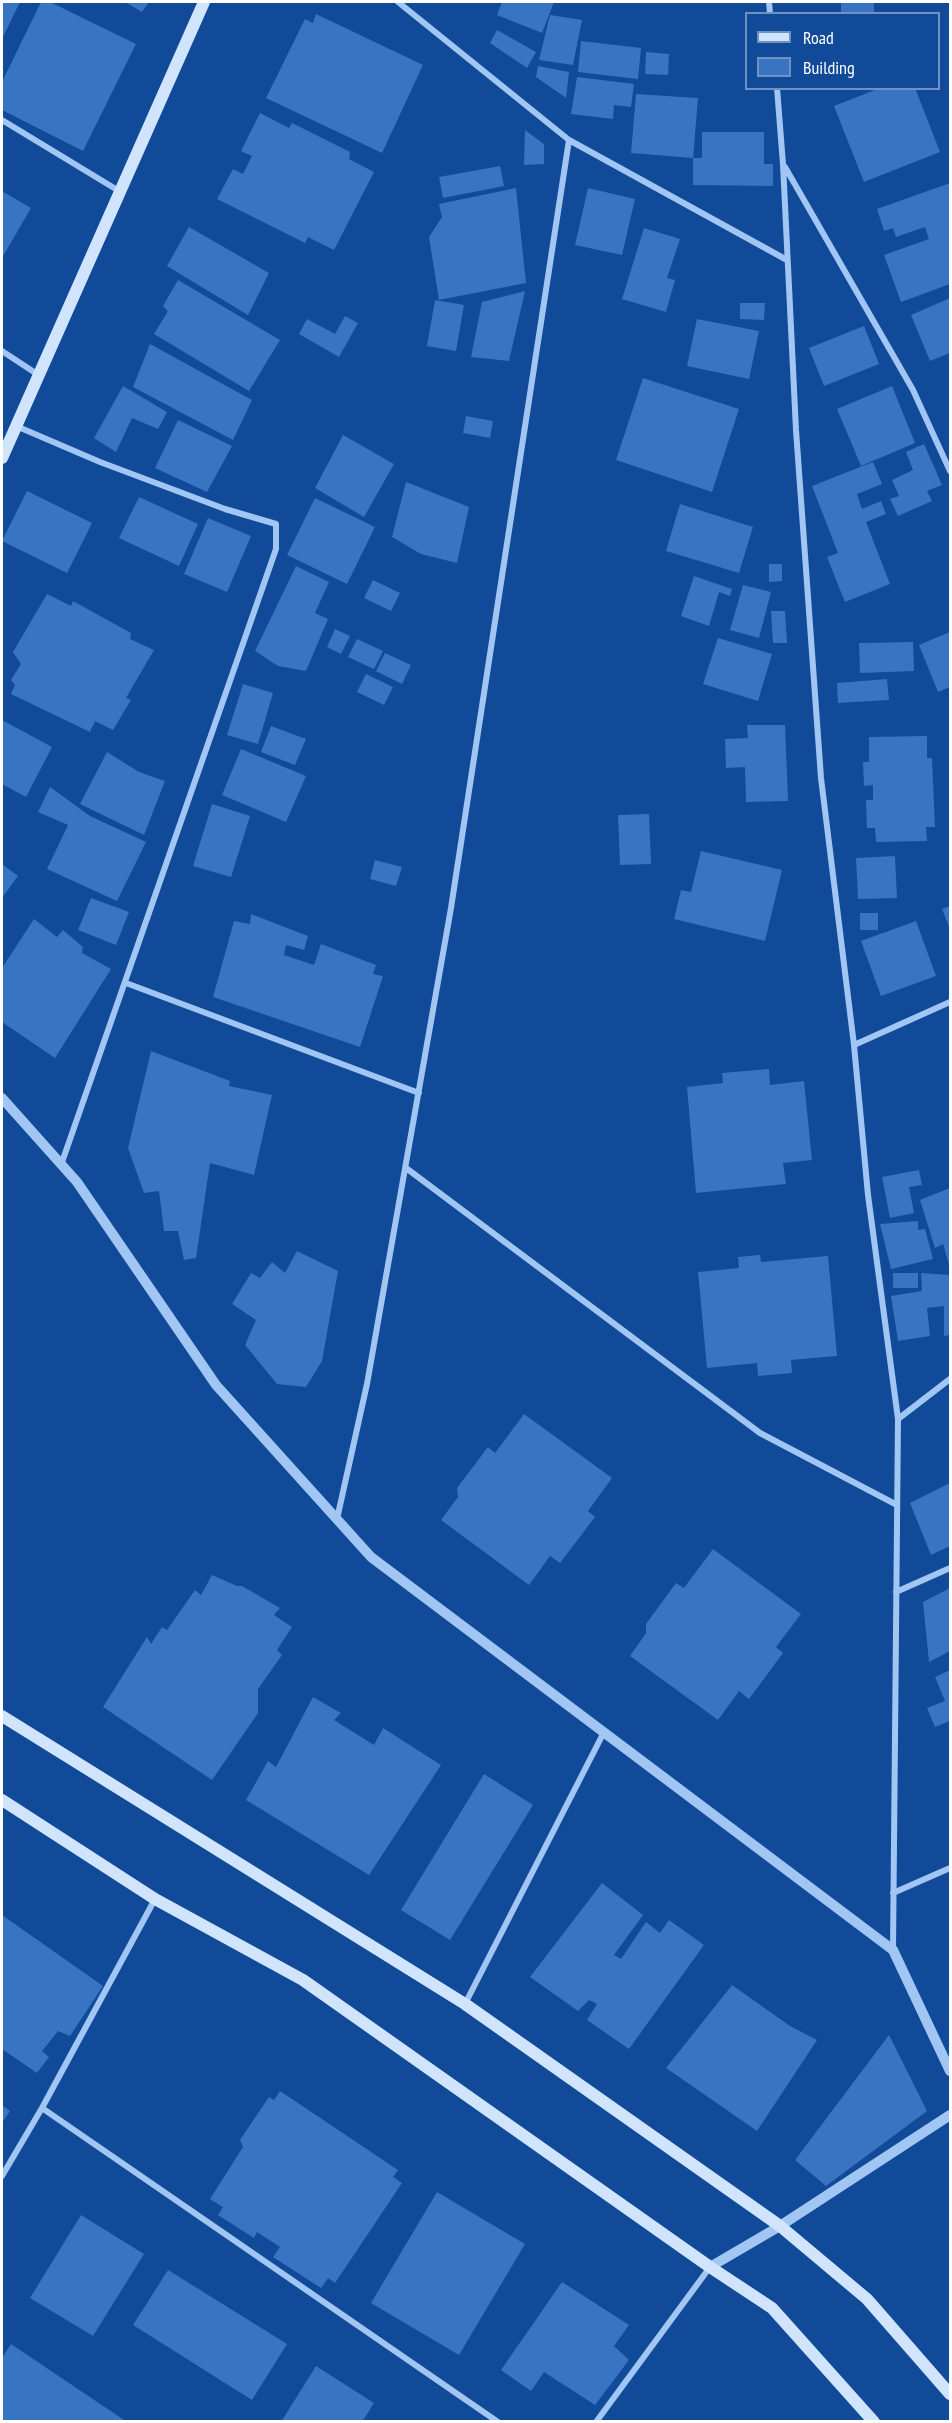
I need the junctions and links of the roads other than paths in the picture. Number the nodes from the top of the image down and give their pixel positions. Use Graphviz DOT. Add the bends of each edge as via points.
graph roads {
  1 [pos="204,2"];
  2 [pos="398,2"];
  3 [pos="777,90"];
  4 [pos="2,120"];
  5 [pos="569,140"];
  6 [pos="783,164"];
  7 [pos="118,191"];
  8 [pos="787,260"];
  9 [pos="2,351"];
  10 [pos="37,374"];
  11 [pos="16,426"];
  12 [pos="2,458"];
  13 [pos="951,471"];
  14 [pos="126,982"];
  15 [pos="951,1002"];
  16 [pos="854,1046"];
  17 [pos="419,1093"];
  18 [pos="2,1098"];
  19 [pos="61,1165"];
  20 [pos="406,1168"];
  21 [pos="951,1379"];
  22 [pos="898,1419"];
  23 [pos="897,1505"];
  24 [pos="337,1519"];
  25 [pos="951,1568"];
  26 [pos="896,1592"];
  27 [pos="2,1716"];
  28 [pos="604,1732"];
  29 [pos="2,1800"];
  30 [pos="951,1868"];
  31 [pos="893,1893"];
  32 [pos="154,1899"];
  33 [pos="893,1950"];
  34 [pos="465,2004"];
  35 [pos="951,2071"];
  36 [pos="42,2108"];
  37 [pos="951,2115"];
  38 [pos="2,2176"];
  39 [pos="780,2226"];
  40 [pos="710,2267"];
  41 [pos="951,2394"];
  42 [pos="498,2421"];
  43 [pos="596,2421"];
  44 [pos="874,2421"];
  1 -- 7 [label="main road"];
  2 -- 5 [label="street"];
  3 -- 6 [label="street"];
  4 -- 7 [label="street"];
  5 -- 8 [label="street"];
  5 -- 17 [label="street" via="452,908"];
  6 -- 8 [label="street"];
  6 -- 13 [label="street" via="914,390"];
  7 -- 10 [label="main road"];
  8 -- 16 [label="street" via="821,778"];
  9 -- 10 [label="street"];
  10 -- 11 [label="main road"];
  11 -- 12 [label="main road"];
  11 -- 14 [label="street" via="100,462 276,524 276,549"];
  14 -- 17 [label="street"];
  14 -- 19 [label="street"];
  15 -- 16 [label="street"];
  16 -- 22 [label="street" via="868,1195"];
  17 -- 20 [label="street"];
  18 -- 19 [label="street"];
  19 -- 24 [label="street" via="77,1182 216,1385"];
  20 -- 23 [label="street" via="760,1432"];
  20 -- 24 [label="street" via="367,1384"];
  21 -- 22 [label="street"];
  22 -- 23 [label="street"];
  23 -- 26 [label="street"];
  24 -- 28 [label="street" via="371,1557"];
  25 -- 26 [label="street"];
  26 -- 31 [label="street"];
  27 -- 34 [label="main road"];
  28 -- 33 [label="street"];
  28 -- 34 [label="street"];
  29 -- 32 [label="main road"];
  30 -- 31 [label="street"];
  31 -- 33 [label="street"];
  32 -- 36 [label="street"];
  32 -- 40 [label="main road" via="303,1980"];
  33 -- 35 [label="street"];
  34 -- 39 [label="main road"];
  36 -- 38 [label="street"];
  36 -- 42 [label="street"];
  37 -- 39 [label="street"];
  39 -- 40 [label="street"];
  39 -- 41 [label="main road" via="867,2299"];
  40 -- 43 [label="street"];
  40 -- 44 [label="main road" via="772,2308"];
}
